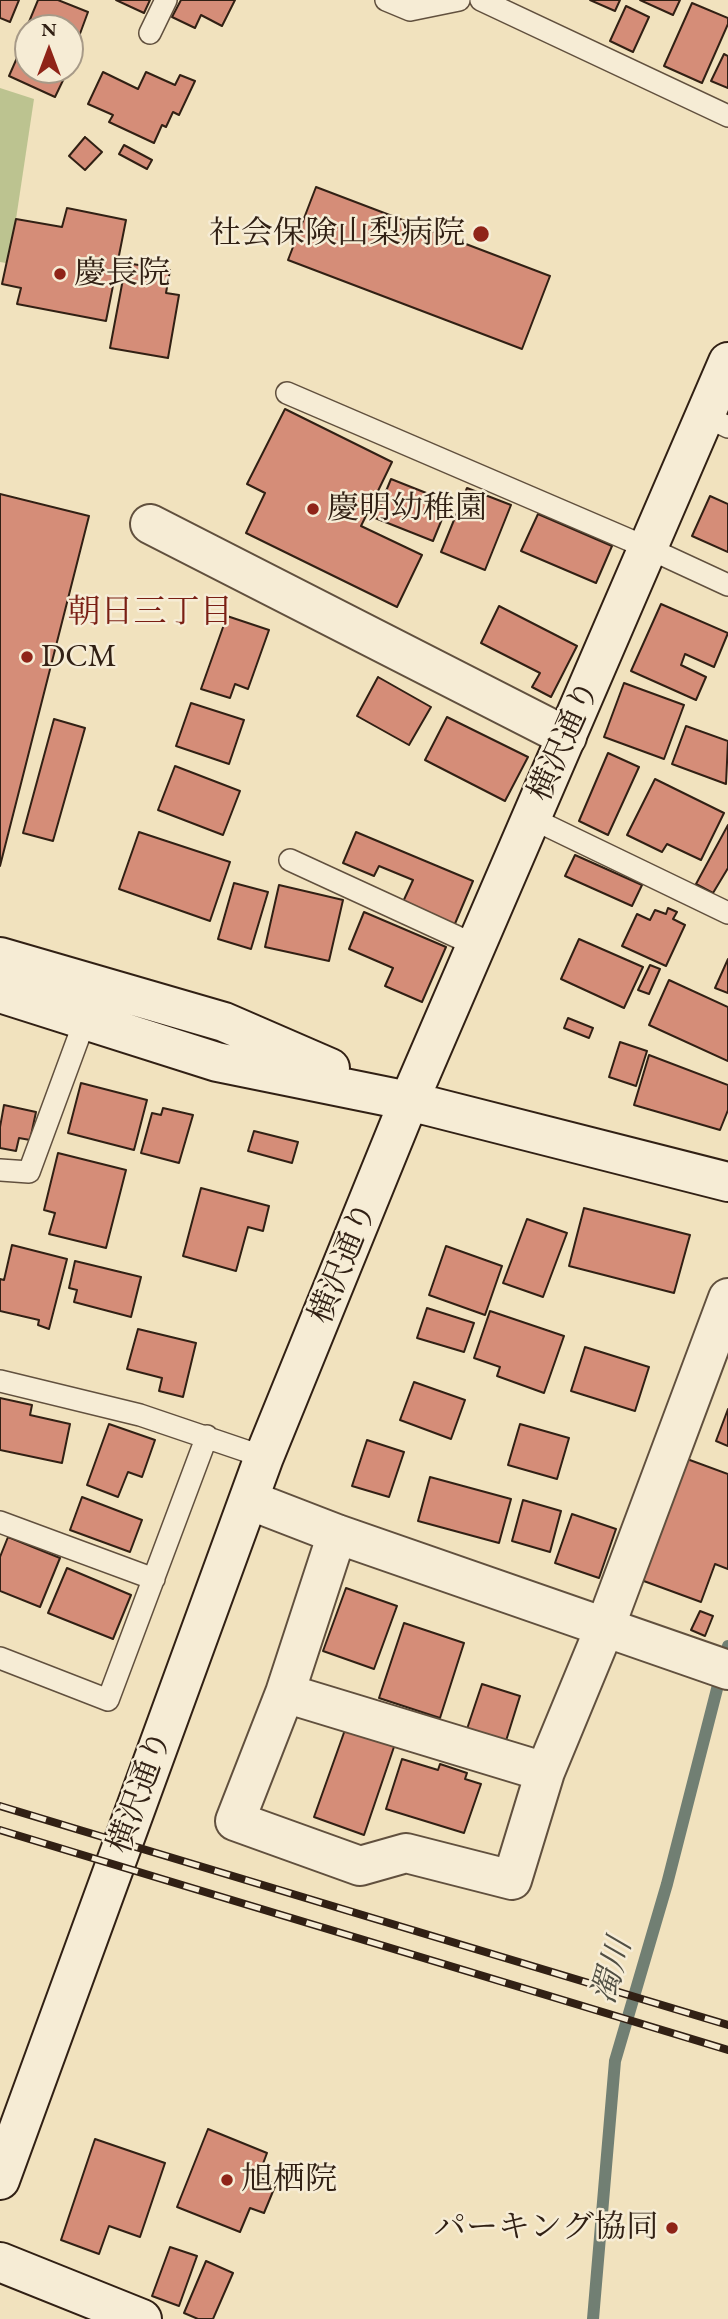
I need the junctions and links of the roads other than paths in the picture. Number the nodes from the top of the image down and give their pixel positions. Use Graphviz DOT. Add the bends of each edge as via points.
graph roads {
  1 [pos="166,0"];
  2 [pos="386,0"];
  3 [pos="459,0"];
  4 [pos="481,0"];
  5 [pos="150,33"];
  6 [pos="728,116"];
  7 [pos="728,362"];
  8 [pos="287,393"];
  9 [pos="716,421"];
  10 [pos="150,524"];
  11 [pos="648,548"];
  12 [pos="728,585"];
  13 [pos="567,737"];
  14 [pos="531,818"];
  15 [pos="290,860"];
  16 [pos="728,913"];
  17 [pos="477,946"];
  18 [pos="0,957"];
  19 [pos="0,993"];
  20 [pos="85,1020"];
  21 [pos="410,1101"];
  22 [pos="0,1170"];
  23 [pos="728,1182"];
  24 [pos="728,1298"];
  25 [pos="0,1381"];
  26 [pos="207,1436"];
  27 [pos="264,1457"];
  28 [pos="249,1500"];
  29 [pos="0,1522"];
  30 [pos="337,1534"];
  31 [pos="154,1578"];
  32 [pos="606,1627"];
  33 [pos="0,1658"];
  34 [pos="728,1670"];
  35 [pos="285,1693"];
  36 [pos="545,1772"];
  37 [pos="0,2180"];
  38 [pos="0,2262"];
  39 [pos="142,2319"];
  1 -- 5 [label="lane"];
  2 -- 3 [label="lane" via="411,10"];
  4 -- 6 [label="lane"];
  7 -- 9 [label="street, 横沢通り"];
  8 -- 11 [label="lane"];
  9 -- 11 [label="street, 横沢通り"];
  10 -- 13 [label="street"];
  11 -- 12 [label="lane"];
  11 -- 13 [label="street, 横沢通り"];
  13 -- 14 [label="street, 横沢通り"];
  14 -- 16 [label="lane"];
  14 -- 17 [label="street, 横沢通り"];
  15 -- 17 [label="lane"];
  17 -- 21 [label="street, 横沢通り"];
  18 -- 21 [label="street" via="224,1023"];
  19 -- 20 [label="street"];
  20 -- 21 [label="street" via="217,1062"];
  20 -- 22 [label="lane" via="29,1172"];
  21 -- 23 [label="street"];
  21 -- 27 [label="street, 横沢通り"];
  24 -- 32 [label="street"];
  25 -- 26 [label="lane"];
  26 -- 27 [label="lane"];
  26 -- 31 [label="lane"];
  27 -- 28 [label="street, 横沢通り"];
  28 -- 30 [label="street"];
  28 -- 37 [label="street, 横沢通り"];
  29 -- 31 [label="lane"];
  30 -- 32 [label="street"];
  30 -- 35 [label="street"];
  31 -- 33 [label="lane" via="108,1700"];
  32 -- 34 [label="street"];
  32 -- 36 [label="street"];
  35 -- 36 [label="street"];
  35 -- 36 [label="street" via="235,1821 360,1866 406,1853 512,1880"];
  38 -- 39 [label="street"];
}
